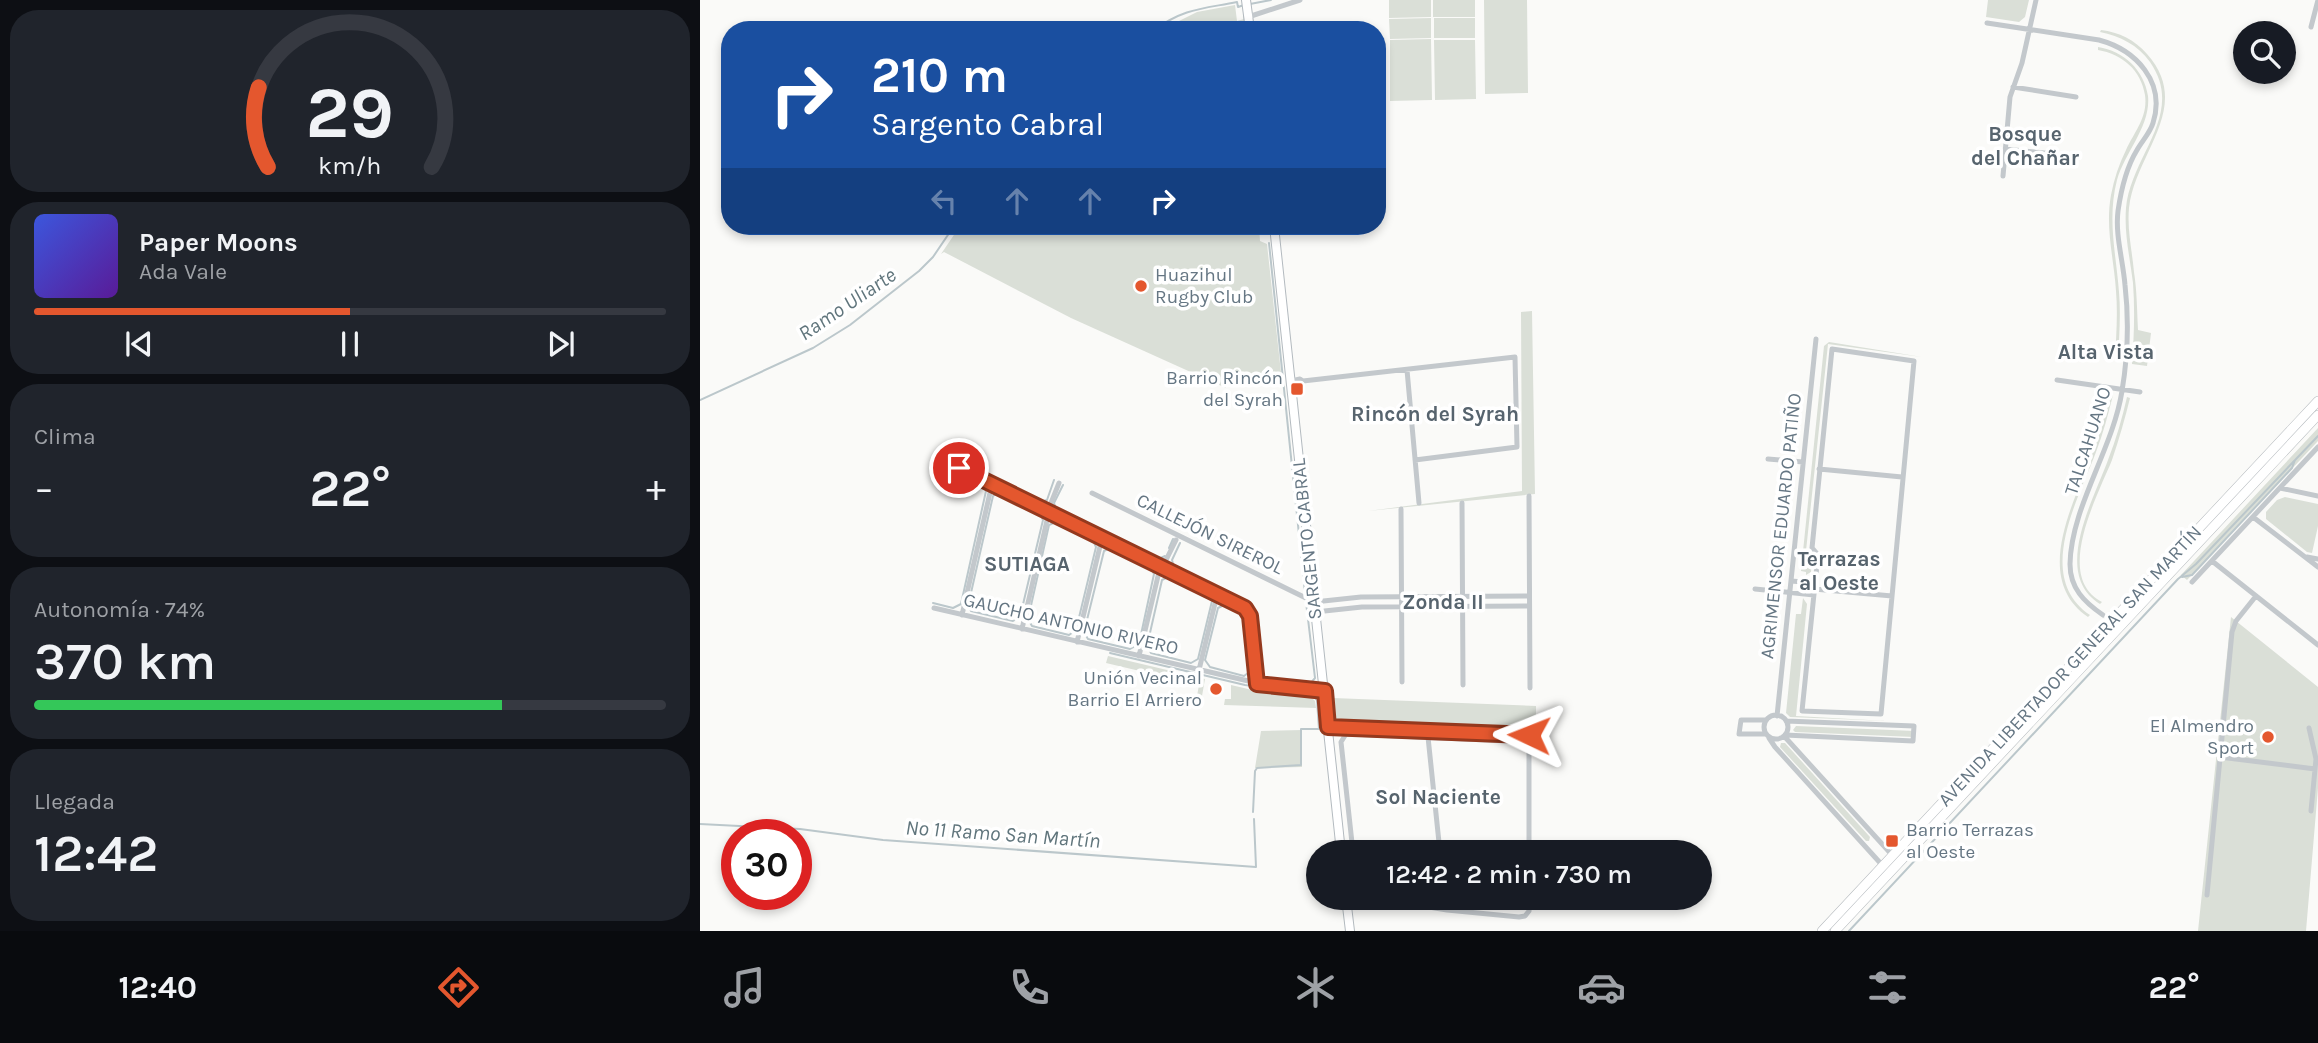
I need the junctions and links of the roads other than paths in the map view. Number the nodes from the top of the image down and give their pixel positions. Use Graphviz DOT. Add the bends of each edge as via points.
graph roads {
  1 [pos="1300,0"];
  2 [pos="2036,0"];
  3 [pos="2317,4"];
  4 [pos="1247,7"];
  5 [pos="1987,23"];
  6 [pos="2311,27"];
  7 [pos="2030,30"];
  8 [pos="2013,88"];
  9 [pos="2076,97"];
  10 [pos="2006,149"];
  11 [pos="2064,155"];
  12 [pos="2003,176"];
  13 [pos="1275,235"];
  14 [pos="1816,339"];
  15 [pos="1407,370"];
  16 [pos="2057,380"];
  17 [pos="1291,383"];
  18 [pos="2123,390"];
  19 [pos="2140,392"];
  20 [pos="2318,401"];
  21 [pos="2318,415"];
  22 [pos="2318,447"];
  23 [pos="1769,459"];
  24 [pos="1415,460"];
  25 [pos="1803,462"];
  26 [pos="959,468"];
  27 [pos="1819,469"];
  28 [pos="1902,477"];
  29 [pos="1059,483"];
  30 [pos="992,484"];
  31 [pos="2280,488"];
  32 [pos="1092,494"];
  33 [pos="1529,496"];
  34 [pos="2318,496"];
  35 [pos="1419,503"];
  36 [pos="1462,503"];
  37 [pos="1401,509"];
  38 [pos="1049,512"];
  39 [pos="2253,516"];
  40 [pos="1102,538"];
  41 [pos="1176,540"];
  42 [pos="2304,556"];
  43 [pos="2318,559"];
  44 [pos="2212,561"];
  45 [pos="2318,567"];
  46 [pos="1163,568"];
  47 [pos="1791,581"];
  48 [pos="2192,582"];
  49 [pos="1755,589"];
  50 [pos="1814,589"];
  51 [pos="1790,593"];
  52 [pos="1217,595"];
  53 [pos="1529,596"];
  54 [pos="1892,596"];
  55 [pos="2256,596"];
  56 [pos="1402,597"];
  57 [pos="1463,597"];
  58 [pos="1314,602"];
  59 [pos="1529,606"];
  60 [pos="1402,607"];
  61 [pos="1463,607"];
  62 [pos="934,608"];
  63 [pos="1315,612"];
  64 [pos="962,615"];
  65 [pos="2103,615"];
  66 [pos="1022,629"];
  67 [pos="1077,642"];
  68 [pos="2318,645"];
  69 [pos="1139,656"];
  70 [pos="1199,670"];
  71 [pos="1402,682"];
  72 [pos="1257,684"];
  73 [pos="1464,685"];
  74 [pos="1530,688"];
  75 [pos="1325,691"];
  76 [pos="1777,716"];
  77 [pos="1766,720"];
  78 [pos="1786,721"];
  79 [pos="2309,729"];
  80 [pos="1329,730"];
  81 [pos="1364,732"];
  82 [pos="1346,734"];
  83 [pos="1428,734"];
  84 [pos="1768,736"];
  85 [pos="1784,736"];
  86 [pos="2010,737"];
  87 [pos="2220,757"];
  88 [pos="2315,769"];
  89 [pos="2311,811"];
  90 [pos="1341,840"];
  91 [pos="1352,840"];
  92 [pos="1439,840"];
  93 [pos="1529,840"];
  94 [pos="1892,856"];
  95 [pos="1882,866"];
  96 [pos="2207,895"];
  97 [pos="1347,910"];
  98 [pos="1447,910"];
  99 [pos="1529,910"];
  100 [pos="1350,931"];
  101 [pos="1822,931"];
  102 [pos="1835,931"];
  1 -- 4 [label="street"];
  2 -- 7 [label="street"];
  3 -- 6 [label="street"];
  5 -- 7 [label="street"];
  7 -- 8 [label="street"];
  7 -- 18 [label="street, TALCAHUANO" via="2110,43 2134,55 2153,85 2155,113 2128,169 2118,212 2128,310"];
  8 -- 9 [label="street"];
  8 -- 10 [label="street"];
  10 -- 11 [label="street"];
  10 -- 12 [label="street"];
  13 -- 17 [label="main road, SARGENTO CABRAL"];
  14 -- 25 [label="street, AGRIMENSOR EDUARDO PATIÑO"];
  15 -- 17 [label="street"];
  15 -- 24 [label="street"];
  15 -- 24 [label="street" via="1515,357 1517,447"];
  16 -- 18 [label="street"];
  17 -- 58 [label="main road, SARGENTO CABRAL"];
  18 -- 19 [label="street"];
  18 -- 65 [label="street, TALCAHUANO" via="2076,530 2070,563 2078,593"];
  20 -- 86 [label="main road, AVENIDA LIBERTADOR GENERAL SAN MARTÍN"];
  21 -- 86 [label="main road, AVENIDA LIBERTADOR GENERAL SAN MARTÍN"];
  22 -- 31 [label="street"];
  23 -- 25 [label="street"];
  24 -- 35 [label="street"];
  25 -- 47 [label="street, AGRIMENSOR EDUARDO PATIÑO"];
  26 -- 30 [label="street"];
  27 -- 28 [label="street"];
  27 -- 28 [label="street" via="1832,349 1914,361"];
  27 -- 50 [label="street" via="1812,548 1818,555"];
  28 -- 54 [label="street"];
  29 -- 38 [label="street"];
  30 -- 38 [label="street"];
  30 -- 64 [label="street"];
  31 -- 34 [label="street"];
  31 -- 39 [label="street"];
  32 -- 58 [label="street, CALLEJÓN SIREROL"];
  33 -- 53 [label="street"];
  36 -- 57 [label="street"];
  37 -- 56 [label="street"];
  38 -- 40 [label="street"];
  38 -- 66 [label="street"];
  39 -- 42 [label="street"];
  39 -- 44 [label="street"];
  40 -- 46 [label="street"];
  40 -- 67 [label="street"];
  41 -- 46 [label="street"];
  42 -- 43 [label="street"];
  42 -- 45 [label="street"];
  44 -- 48 [label="street"];
  44 -- 55 [label="street"];
  46 -- 52 [label="street"];
  46 -- 69 [label="street"];
  47 -- 50 [label="street"];
  47 -- 51 [label="street, AGRIMENSOR EDUARDO PATIÑO"];
  49 -- 51 [label="street"];
  50 -- 51 [label="street"];
  50 -- 54 [label="street"];
  50 -- 54 [label="street" via="1802,711 1881,714"];
  51 -- 76 [label="street, AGRIMENSOR EDUARDO PATIÑO"];
  52 -- 70 [label="street"];
  52 -- 72 [label="street" via="1245,608 1250,616"];
  53 -- 57 [label="street"];
  53 -- 59 [label="street"];
  55 -- 68 [label="street"];
  55 -- 87 [label="street" via="2232,632"];
  56 -- 57 [label="street"];
  56 -- 58 [label="street"];
  56 -- 60 [label="street"];
  57 -- 61 [label="street"];
  58 -- 63 [label="main road, SARGENTO CABRAL"];
  59 -- 61 [label="street"];
  59 -- 74 [label="street"];
  60 -- 61 [label="street"];
  60 -- 63 [label="street"];
  60 -- 71 [label="street"];
  61 -- 73 [label="street"];
  62 -- 64 [label="street, GAUCHO ANTONIO RIVERO"];
  63 -- 75 [label="main road, SARGENTO CABRAL"];
  64 -- 66 [label="street, GAUCHO ANTONIO RIVERO"];
  66 -- 67 [label="street, GAUCHO ANTONIO RIVERO"];
  67 -- 69 [label="street, GAUCHO ANTONIO RIVERO"];
  69 -- 70 [label="street, GAUCHO ANTONIO RIVERO"];
  70 -- 72 [label="street, GAUCHO ANTONIO RIVERO"];
  72 -- 75 [label="street, GAUCHO ANTONIO RIVERO"];
  75 -- 80 [label="main road, SARGENTO CABRAL"];
  76 -- 77 [label="street"];
  76 -- 78 [label="street"];
  77 -- 84 [label="street"];
  77 -- 84 [label="street" via="1741,720 1740,734"];
  78 -- 85 [label="street"];
  78 -- 85 [label="street" via="1914,726 1913,741"];
  79 -- 88 [label="street"];
  80 -- 81 [label="street"];
  80 -- 82 [label="street"];
  80 -- 90 [label="main road, SARGENTO CABRAL"];
  81 -- 82 [label="street"];
  81 -- 83 [label="street"];
  82 -- 91 [label="street" via="1341,742"];
  83 -- 92 [label="street"];
  83 -- 93 [label="street" via="1529,742"];
  84 -- 85 [label="street"];
  84 -- 95 [label="street"];
  85 -- 94 [label="street"];
  86 -- 94 [label="main road, AVENIDA LIBERTADOR GENERAL SAN MARTÍN"];
  86 -- 102 [label="main road, AVENIDA LIBERTADOR GENERAL SAN MARTÍN"];
  87 -- 88 [label="street"];
  87 -- 96 [label="street"];
  88 -- 89 [label="street"];
  94 -- 95 [label="main road, AVENIDA LIBERTADOR GENERAL SAN MARTÍN"];
  95 -- 101 [label="main road, AVENIDA LIBERTADOR GENERAL SAN MARTÍN"];
  97 -- 100 [label="main road"];
  98 -- 99 [label="street" via="1523,917"];
}
